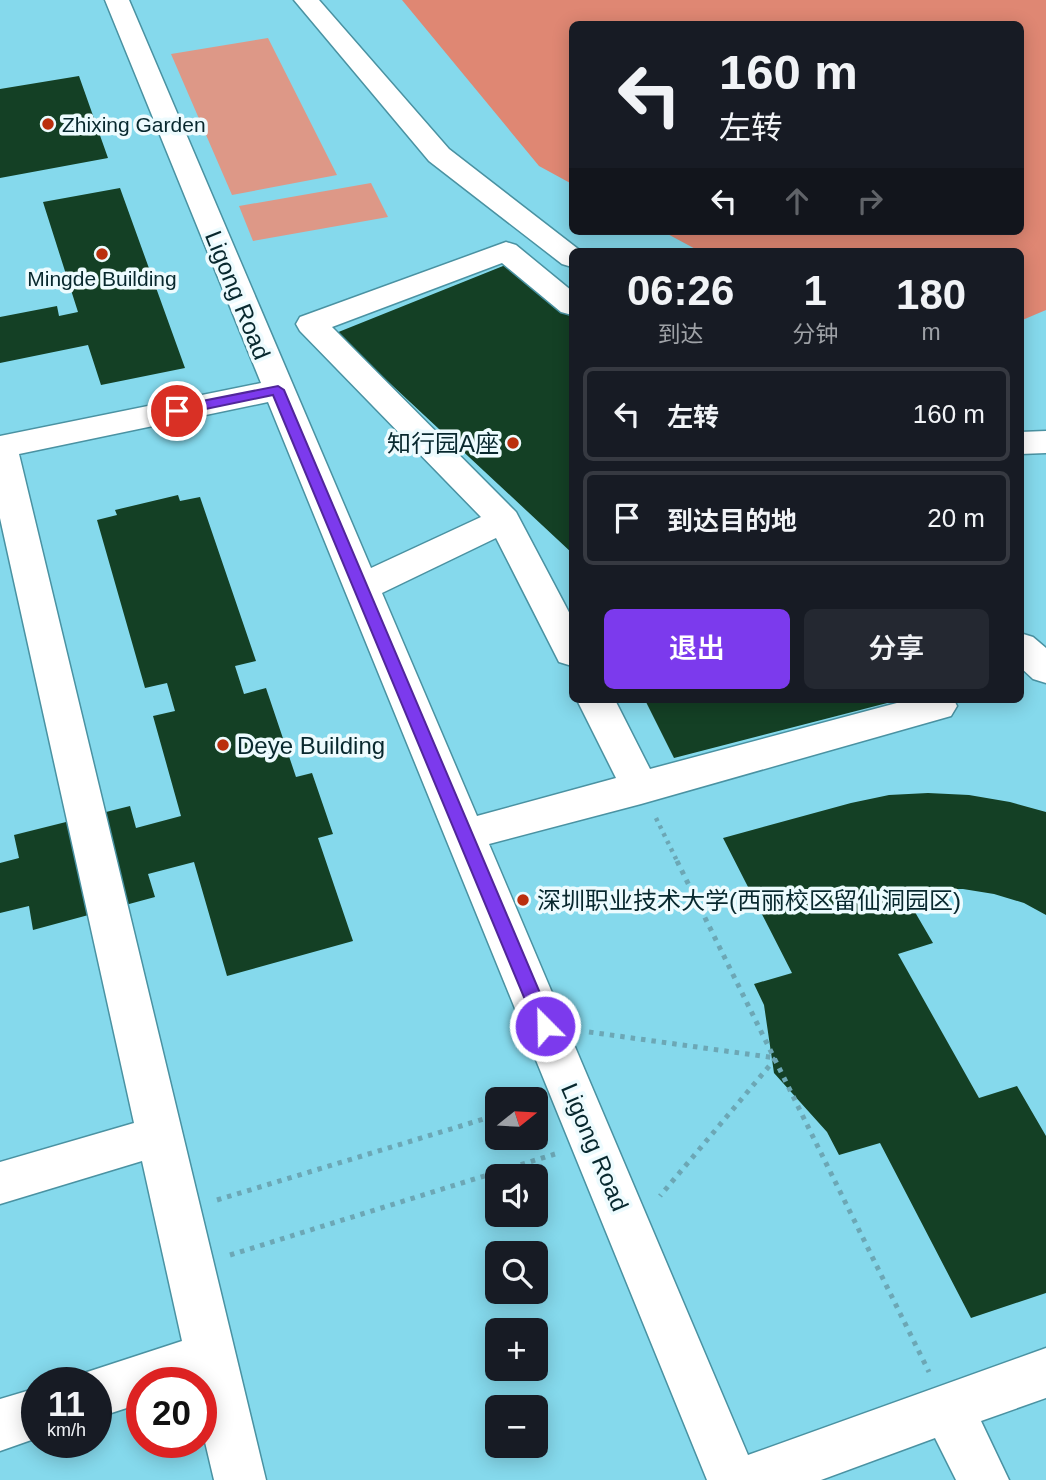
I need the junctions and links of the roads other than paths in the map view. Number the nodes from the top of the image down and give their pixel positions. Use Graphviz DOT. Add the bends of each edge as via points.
graph roads {
  1 [pos="117,0"];
  2 [pos="306,0"];
  3 [pos="569,256"];
  4 [pos="569,304"];
  5 [pos="278,390"];
  6 [pos="1046,442"];
  7 [pos="1024,443"];
  8 [pos="0,447"];
  9 [pos="504,520"];
  10 [pos="361,588"];
  11 [pos="569,647"];
  12 [pos="1024,650"];
  13 [pos="1046,669"];
  14 [pos="598,703"];
  15 [pos="936,703"];
  16 [pos="641,789"];
  17 [pos="464,835"];
  18 [pos="158,1136"];
  19 [pos="0,1183"];
  20 [pos="210,1356"];
  21 [pos="1046,1373"];
  22 [pos="112,1389"];
  23 [pos="947,1408"];
  24 [pos="21,1418"];
  25 [pos="0,1425"];
  26 [pos="240,1480"];
  27 [pos="733,1480"];
  28 [pos="750,1480"];
  29 [pos="983,1480"];
  1 -- 5 [label="street, Ligong Road"];
  2 -- 3 [label="street" via="439,155"];
  4 -- 9 [label="street" via="506,251 311,324"];
  5 -- 8 [label="street"];
  5 -- 10 [label="street, Ligong Road"];
  6 -- 7 [label="street"];
  8 -- 18 [label="street"];
  9 -- 10 [label="street"];
  9 -- 11 [label="street"];
  10 -- 17 [label="street, Ligong Road"];
  12 -- 13 [label="street"];
  14 -- 16 [label="street"];
  15 -- 16 [label="street" via="938,706"];
  16 -- 17 [label="street"];
  17 -- 27 [label="street, Ligong Road"];
  18 -- 19 [label="street"];
  18 -- 20 [label="street"];
  20 -- 22 [label="street"];
  20 -- 26 [label="street"];
  21 -- 23 [label="street"];
  23 -- 28 [label="street"];
  23 -- 29 [label="street"];
  24 -- 25 [label="street"];
}
